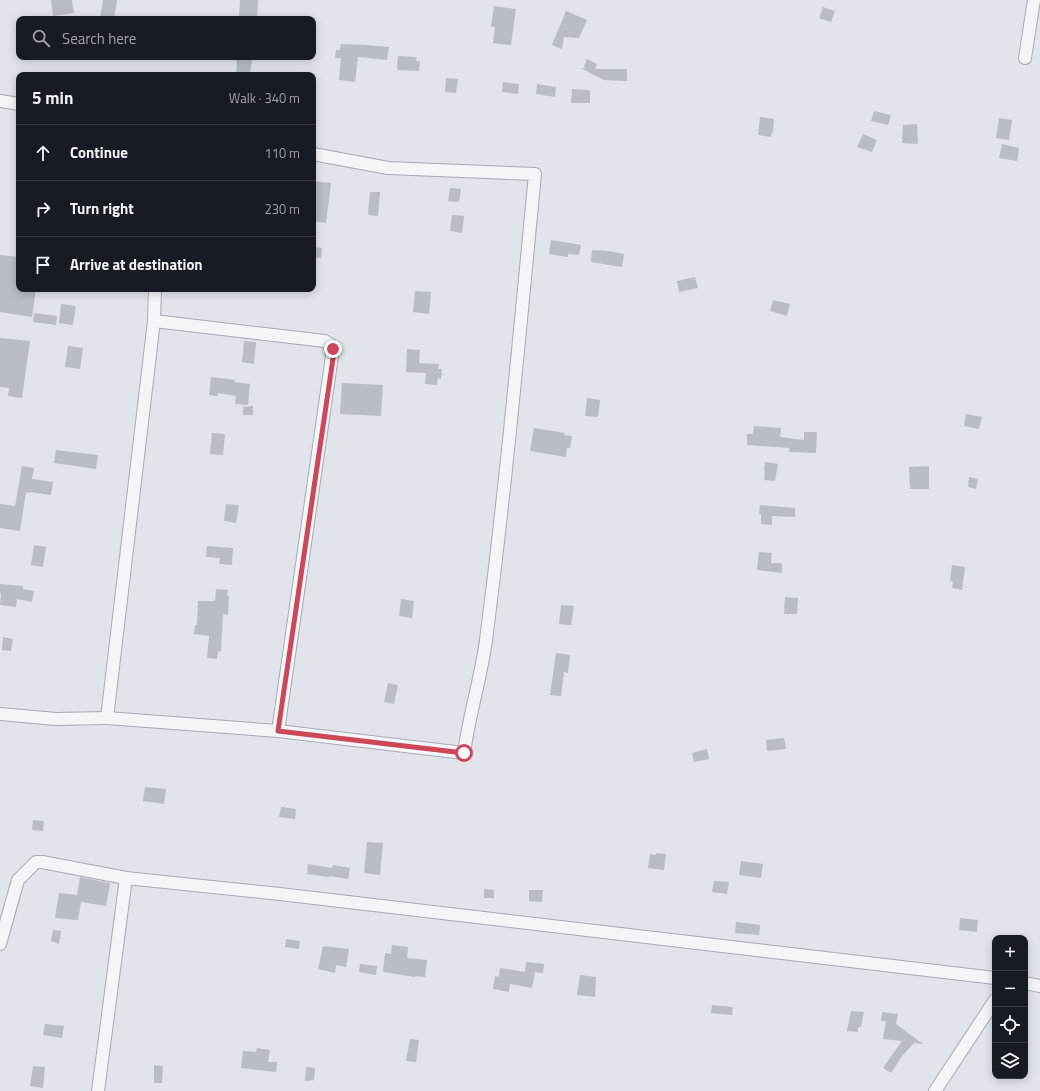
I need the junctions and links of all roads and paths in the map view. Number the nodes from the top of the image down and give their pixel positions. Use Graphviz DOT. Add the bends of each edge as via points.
graph roads {
  1 [pos="1034,0"];
  2 [pos="1025,58"];
  3 [pos="0,101"];
  4 [pos="16,104"];
  5 [pos="316,155"];
  6 [pos="155,292"];
  7 [pos="154,321"];
  8 [pos="0,714"];
  9 [pos="107,718"];
  10 [pos="278,731"];
  11 [pos="126,878"];
  12 [pos="0,944"];
  13 [pos="992,978"];
  14 [pos="1028,984"];
  15 [pos="1040,986"];
  16 [pos="992,1005"];
  17 [pos="98,1091"];
  18 [pos="935,1091"];
  1 -- 2 [label="street"];
  3 -- 4 [label="street"];
  5 -- 10 [label="street" via="388,168 535,174 510,444 488,627 464,753"];
  6 -- 7 [label="street"];
  7 -- 9 [label="street"];
  7 -- 10 [label="street" via="325,342 329,343 334,352"];
  8 -- 9 [label="street" via="56,719"];
  9 -- 10 [label="street"];
  11 -- 12 [label="street" via="36,862 18,880"];
  11 -- 13 [label="street"];
  11 -- 17 [label="street"];
  14 -- 15 [label="street"];
  16 -- 18 [label="street"];
}
